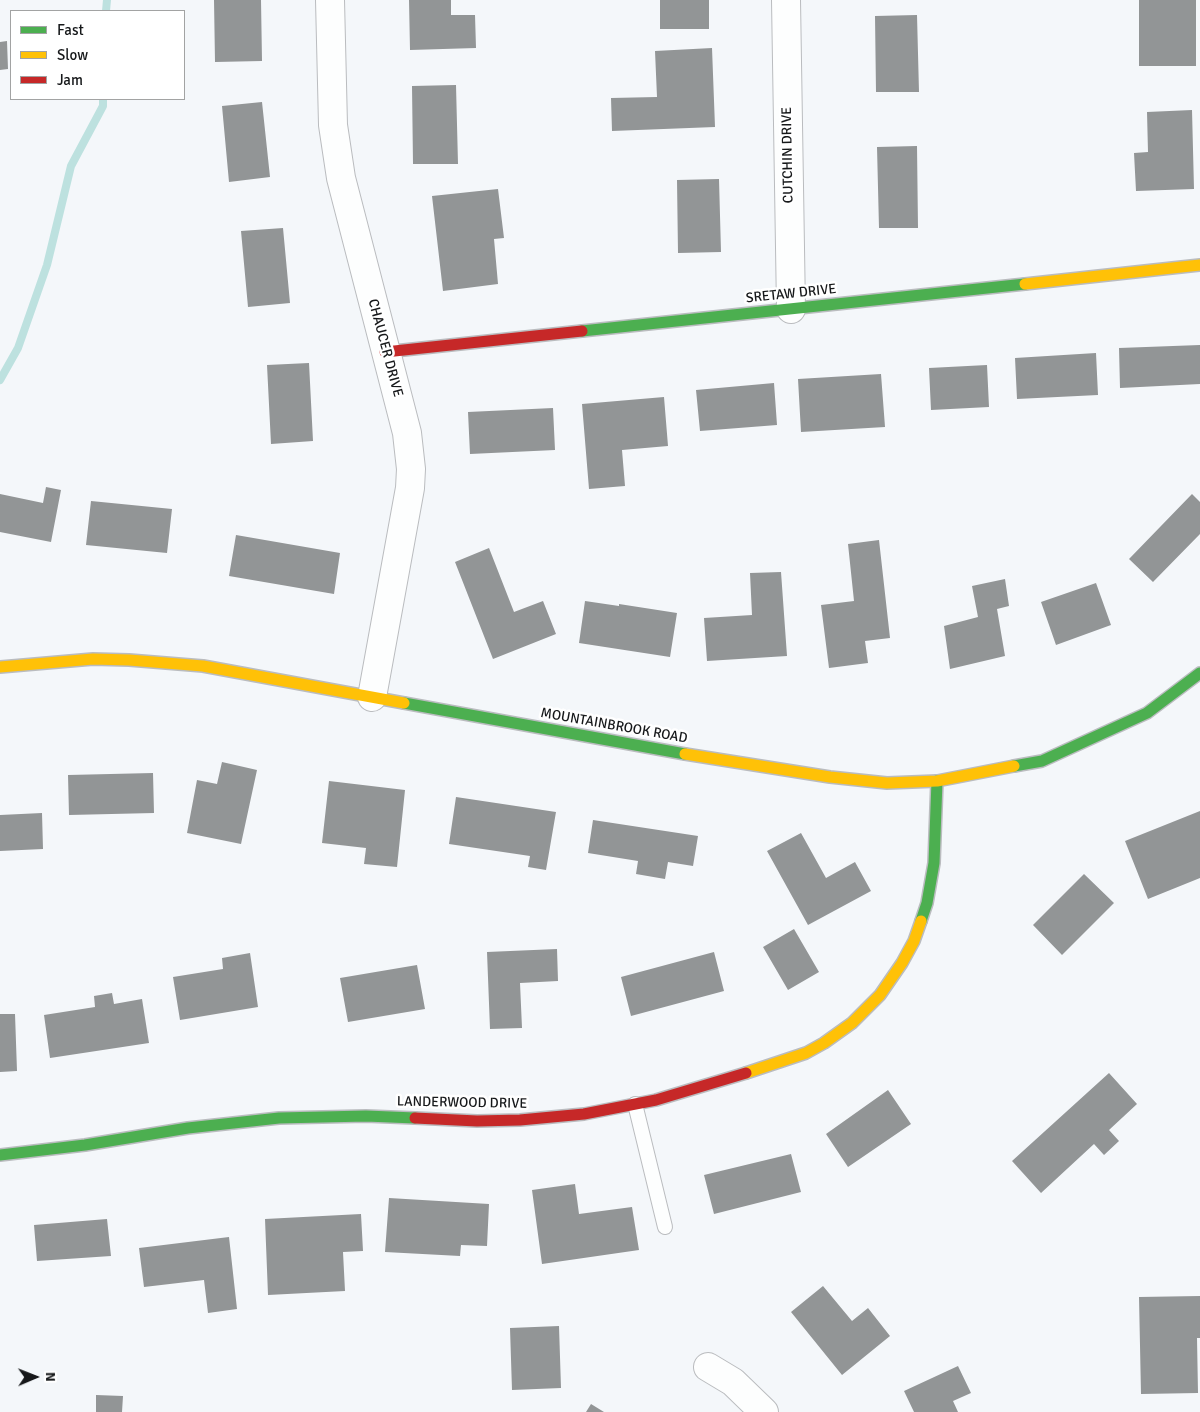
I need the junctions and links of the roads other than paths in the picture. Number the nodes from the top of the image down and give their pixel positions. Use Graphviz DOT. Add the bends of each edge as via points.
graph roads {
  1 [pos="330,0"];
  2 [pos="786,0"];
  3 [pos="1200,266"];
  4 [pos="790,309"];
  5 [pos="385,352"];
  6 [pos="0,667"];
  7 [pos="1200,673"];
  8 [pos="372,696"];
  9 [pos="937,781"];
  10 [pos="635,1104"];
  11 [pos="0,1155"];
  12 [pos="665,1227"];
  13 [pos="708,1367"];
  14 [pos="764,1412"];
  1 -- 5 [label="street, CHAUCER DRIVE" via="333,125 341,178"];
  2 -- 4 [label="street, CUTCHIN DRIVE"];
  3 -- 4 [label="street, SRETAW DRIVE"];
  4 -- 5 [label="street, SRETAW DRIVE"];
  5 -- 8 [label="street, CHAUCER DRIVE" via="407,433 411,469"];
  6 -- 8 [label="street, MOUNTAINBROOK ROAD" via="93,659 129,660 204,666"];
  7 -- 9 [label="street, MOUNTAINBROOK ROAD" via="1147,713 1042,761"];
  8 -- 9 [label="street, MOUNTAINBROOK ROAD" via="830,778 887,783"];
  9 -- 10 [label="street, LANDERWOOD DRIVE" via="934,863 927,903 914,941 880,995 852,1022 806,1053 768,1067"];
  10 -- 11 [label="street, LANDERWOOD DRIVE" via="584,1114 520,1120 366,1116 279,1118"];
  10 -- 12 [label="lane"];
  13 -- 14 [label="street" via="733,1382"];
}
